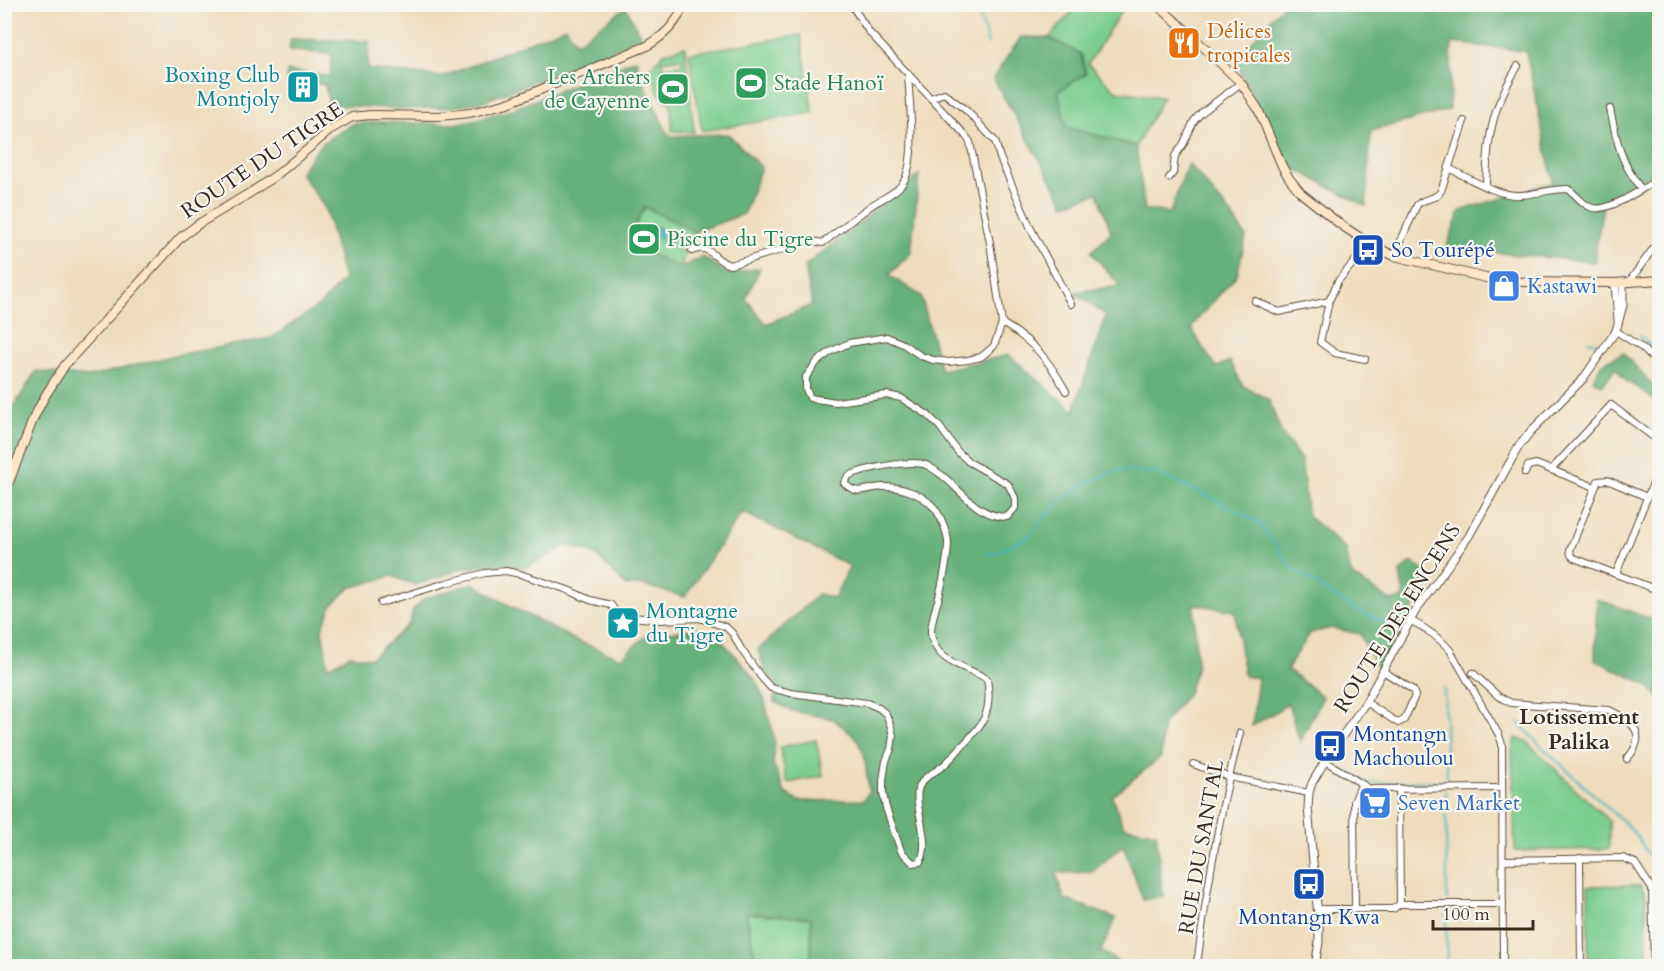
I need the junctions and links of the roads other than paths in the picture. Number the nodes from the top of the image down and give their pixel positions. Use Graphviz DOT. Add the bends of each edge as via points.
graph roads {
  1 [pos="684,4"];
  2 [pos="851,4"];
  3 [pos="1156,4"];
  4 [pos="1167,9"];
  5 [pos="1518,66"];
  6 [pos="908,73"];
  7 [pos="1240,83"];
  8 [pos="931,98"];
  9 [pos="1610,109"];
  10 [pos="1464,121"];
  11 [pos="1450,169"];
  12 [pos="1168,178"];
  13 [pos="1659,178"];
  14 [pos="1486,185"];
  15 [pos="1641,189"];
  16 [pos="1659,239"];
  17 [pos="1367,242"];
  18 [pos="692,251"];
  19 [pos="1394,256"];
  20 [pos="1659,280"];
  21 [pos="1622,282"];
  22 [pos="1255,300"];
  23 [pos="1329,301"];
  24 [pos="1071,304"];
  25 [pos="1002,323"];
  26 [pos="1616,331"];
  27 [pos="1365,359"];
  28 [pos="1659,366"];
  29 [pos="1066,391"];
  30 [pos="1659,441"];
  31 [pos="1659,466"];
  32 [pos="1551,470"];
  33 [pos="1525,473"];
  34 [pos="1595,487"];
  35 [pos="4,495"];
  36 [pos="1647,497"];
  37 [pos="1616,574"];
  38 [pos="1659,591"];
  39 [pos="381,603"];
  40 [pos="1410,620"];
  41 [pos="1383,671"];
  42 [pos="1473,674"];
  43 [pos="1487,687"];
  44 [pos="1476,697"];
  45 [pos="1366,702"];
  46 [pos="1240,733"];
  47 [pos="1627,759"];
  48 [pos="1325,761"];
  49 [pos="1193,764"];
  50 [pos="1228,777"];
  51 [pos="1361,785"];
  52 [pos="1502,788"];
  53 [pos="1399,789"];
  54 [pos="1309,793"];
  55 [pos="1580,858"];
  56 [pos="1503,860"];
  57 [pos="1652,889"];
  58 [pos="1659,895"];
  59 [pos="1400,904"];
  60 [pos="1503,904"];
  61 [pos="1318,909"];
  62 [pos="1355,909"];
  63 [pos="1195,966"];
  64 [pos="1315,966"];
  65 [pos="1503,966"];
  66 [pos="1581,966"];
  67 [pos="1654,966"];
  1 -- 35 [label="main road, ROUTE DU TIGRE" via="678,19 647,46 508,103 440,116 352,117 253,191 200,223 181,237 65,365 34,417"];
  2 -- 6 [label="street" via="869,32"];
  3 -- 4 [label="main road"];
  4 -- 7 [label="main road"];
  5 -- 14 [label="street" via="1492,126"];
  6 -- 8 [label="street"];
  6 -- 18 [label="street" via="911,150 908,172 898,188 824,243 807,240 730,265 703,248"];
  7 -- 12 [label="street" via="1194,122"];
  7 -- 17 [label="main road" via="1258,109 1289,178 1301,193"];
  8 -- 24 [label="street" via="944,93 995,141 1032,231"];
  8 -- 25 [label="street" via="970,142"];
  9 -- 15 [label="street" via="1622,160"];
  10 -- 11 [label="street"];
  11 -- 14 [label="street"];
  11 -- 19 [label="street" via="1439,195 1417,205"];
  13 -- 15 [label="street"];
  14 -- 15 [label="street" via="1518,195 1568,189 1588,206 1600,209"];
  16 -- 21 [label="street"];
  17 -- 19 [label="main road"];
  17 -- 23 [label="street" via="1338,281"];
  19 -- 21 [label="main road" via="1486,278"];
  20 -- 21 [label="main road"];
  21 -- 26 [label="street, ROUTE DES ENCENS" via="1615,298 1619,323"];
  22 -- 23 [label="street" via="1278,312"];
  23 -- 27 [label="street" via="1320,342 1335,353"];
  25 -- 29 [label="street" via="1046,358"];
  25 -- 39 [label="street" via="994,346 981,357 933,360 887,337 830,352 806,377 810,398 836,402 887,395 914,405 939,426 969,462 1008,484 1015,498 1015,508 1007,517 995,517 983,512 951,482 924,464 862,470 848,476 844,483 862,491 895,487 914,493 937,512 948,540 931,634 940,654 987,680 990,694 979,729 944,766 925,776 918,788 924,840 920,862 913,863 901,851 886,808 883,780 893,736 886,714 867,703 771,688 726,627 699,618 623,616 610,605 506,571 469,576"];
  26 -- 28 [label="street" via="1642,348"];
  26 -- 40 [label="street, ROUTE DES ENCENS" via="1583,379 1519,446 1468,536"];
  30 -- 32 [label="street" via="1611,405"];
  31 -- 36 [label="street"];
  32 -- 33 [label="street" via="1531,464"];
  32 -- 34 [label="street"];
  34 -- 36 [label="street" via="1598,481 1607,480"];
  34 -- 37 [label="street" via="1571,555"];
  36 -- 37 [label="street"];
  37 -- 38 [label="street"];
  40 -- 41 [label="street, ROUTE DES ENCENS"];
  40 -- 44 [label="street" via="1443,641"];
  41 -- 45 [label="street, ROUTE DES ENCENS"];
  41 -- 45 [label="street" via="1413,690 1415,696 1404,720 1398,723"];
  42 -- 43 [label="street"];
  43 -- 44 [label="street"];
  43 -- 47 [label="street" via="1510,703 1610,710 1635,727 1638,734 1636,748"];
  44 -- 52 [label="street" via="1502,744"];
  45 -- 48 [label="street, ROUTE DES ENCENS"];
  46 -- 50 [label="street, RUE DU SANTAL"];
  48 -- 51 [label="street"];
  48 -- 54 [label="street, ROUTE DES ENCENS"];
  49 -- 50 [label="street"];
  50 -- 54 [label="street"];
  50 -- 63 [label="street, RUE DU SANTAL"];
  51 -- 53 [label="street" via="1370,789"];
  51 -- 62 [label="street" via="1354,802"];
  52 -- 53 [label="street"];
  52 -- 56 [label="street"];
  53 -- 59 [label="street"];
  54 -- 61 [label="street, ROUTE DES ENCENS"];
  55 -- 56 [label="street"];
  55 -- 57 [label="street" via="1623,858 1635,863"];
  55 -- 66 [label="street"];
  56 -- 60 [label="street"];
  57 -- 58 [label="street"];
  57 -- 67 [label="street"];
  59 -- 60 [label="street"];
  59 -- 62 [label="street" via="1393,909"];
  60 -- 65 [label="street"];
  61 -- 62 [label="street"];
  61 -- 64 [label="street, ROUTE DES ENCENS"];
}
